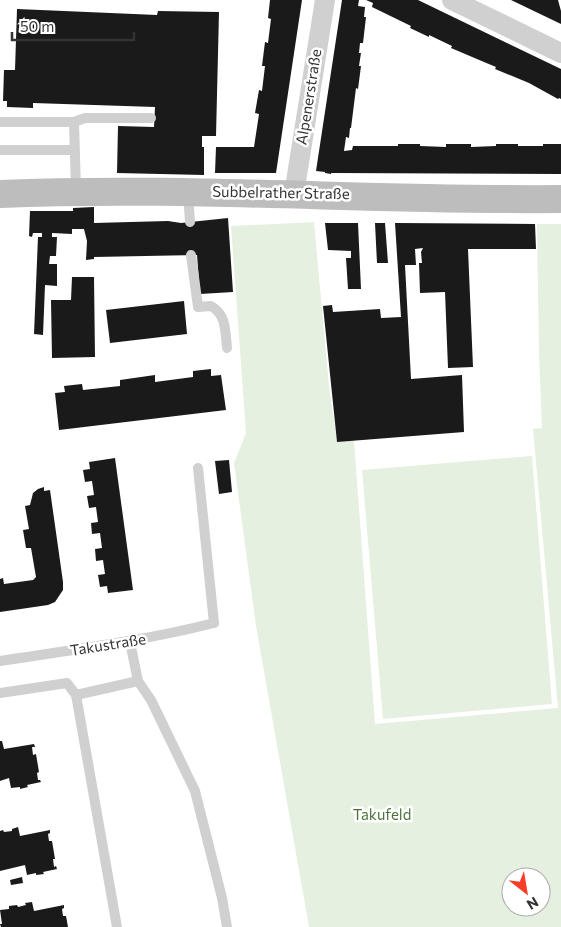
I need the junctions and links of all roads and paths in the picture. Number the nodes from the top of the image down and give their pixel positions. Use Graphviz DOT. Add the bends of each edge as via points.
graph roads {
  1 [pos="325,0"];
  2 [pos="452,0"];
  3 [pos="561,53"];
  4 [pos="151,118"];
  5 [pos="0,122"];
  6 [pos="74,122"];
  7 [pos="0,150"];
  8 [pos="74,150"];
  9 [pos="76,192"];
  10 [pos="188,192"];
  11 [pos="0,194"];
  12 [pos="294,194"];
  13 [pos="561,199"];
  14 [pos="190,222"];
  15 [pos="191,255"];
  16 [pos="227,348"];
  17 [pos="198,468"];
  18 [pos="130,642"];
  19 [pos="0,661"];
  20 [pos="138,681"];
  21 [pos="0,693"];
  22 [pos="76,695"];
  23 [pos="117,927"];
  24 [pos="227,927"];
  1 -- 12 [label="street, Alpenerstraße"];
  2 -- 3 [label="street"];
  4 -- 6 [label="lane" via="85,118"];
  5 -- 6 [label="lane"];
  6 -- 8 [label="lane"];
  7 -- 8 [label="lane"];
  8 -- 9 [label="lane"];
  9 -- 10 [label="main road, Subbelrather Straße"];
  9 -- 11 [label="main road, Subbelrather Straße"];
  10 -- 12 [label="main road, Subbelrather Straße"];
  10 -- 14 [label="lane"];
  12 -- 13 [label="main road, Subbelrather Straße"];
  15 -- 16 [label="lane" via="198,307 211,306 220,314"];
  17 -- 18 [label="lane, Takustraße" via="214,623"];
  18 -- 19 [label="lane, Takustraße"];
  18 -- 20 [label="lane"];
  20 -- 22 [label="lane"];
  20 -- 24 [label="lane" via="151,700 195,791"];
  21 -- 22 [label="lane" via="67,683"];
  22 -- 23 [label="lane"];
}
